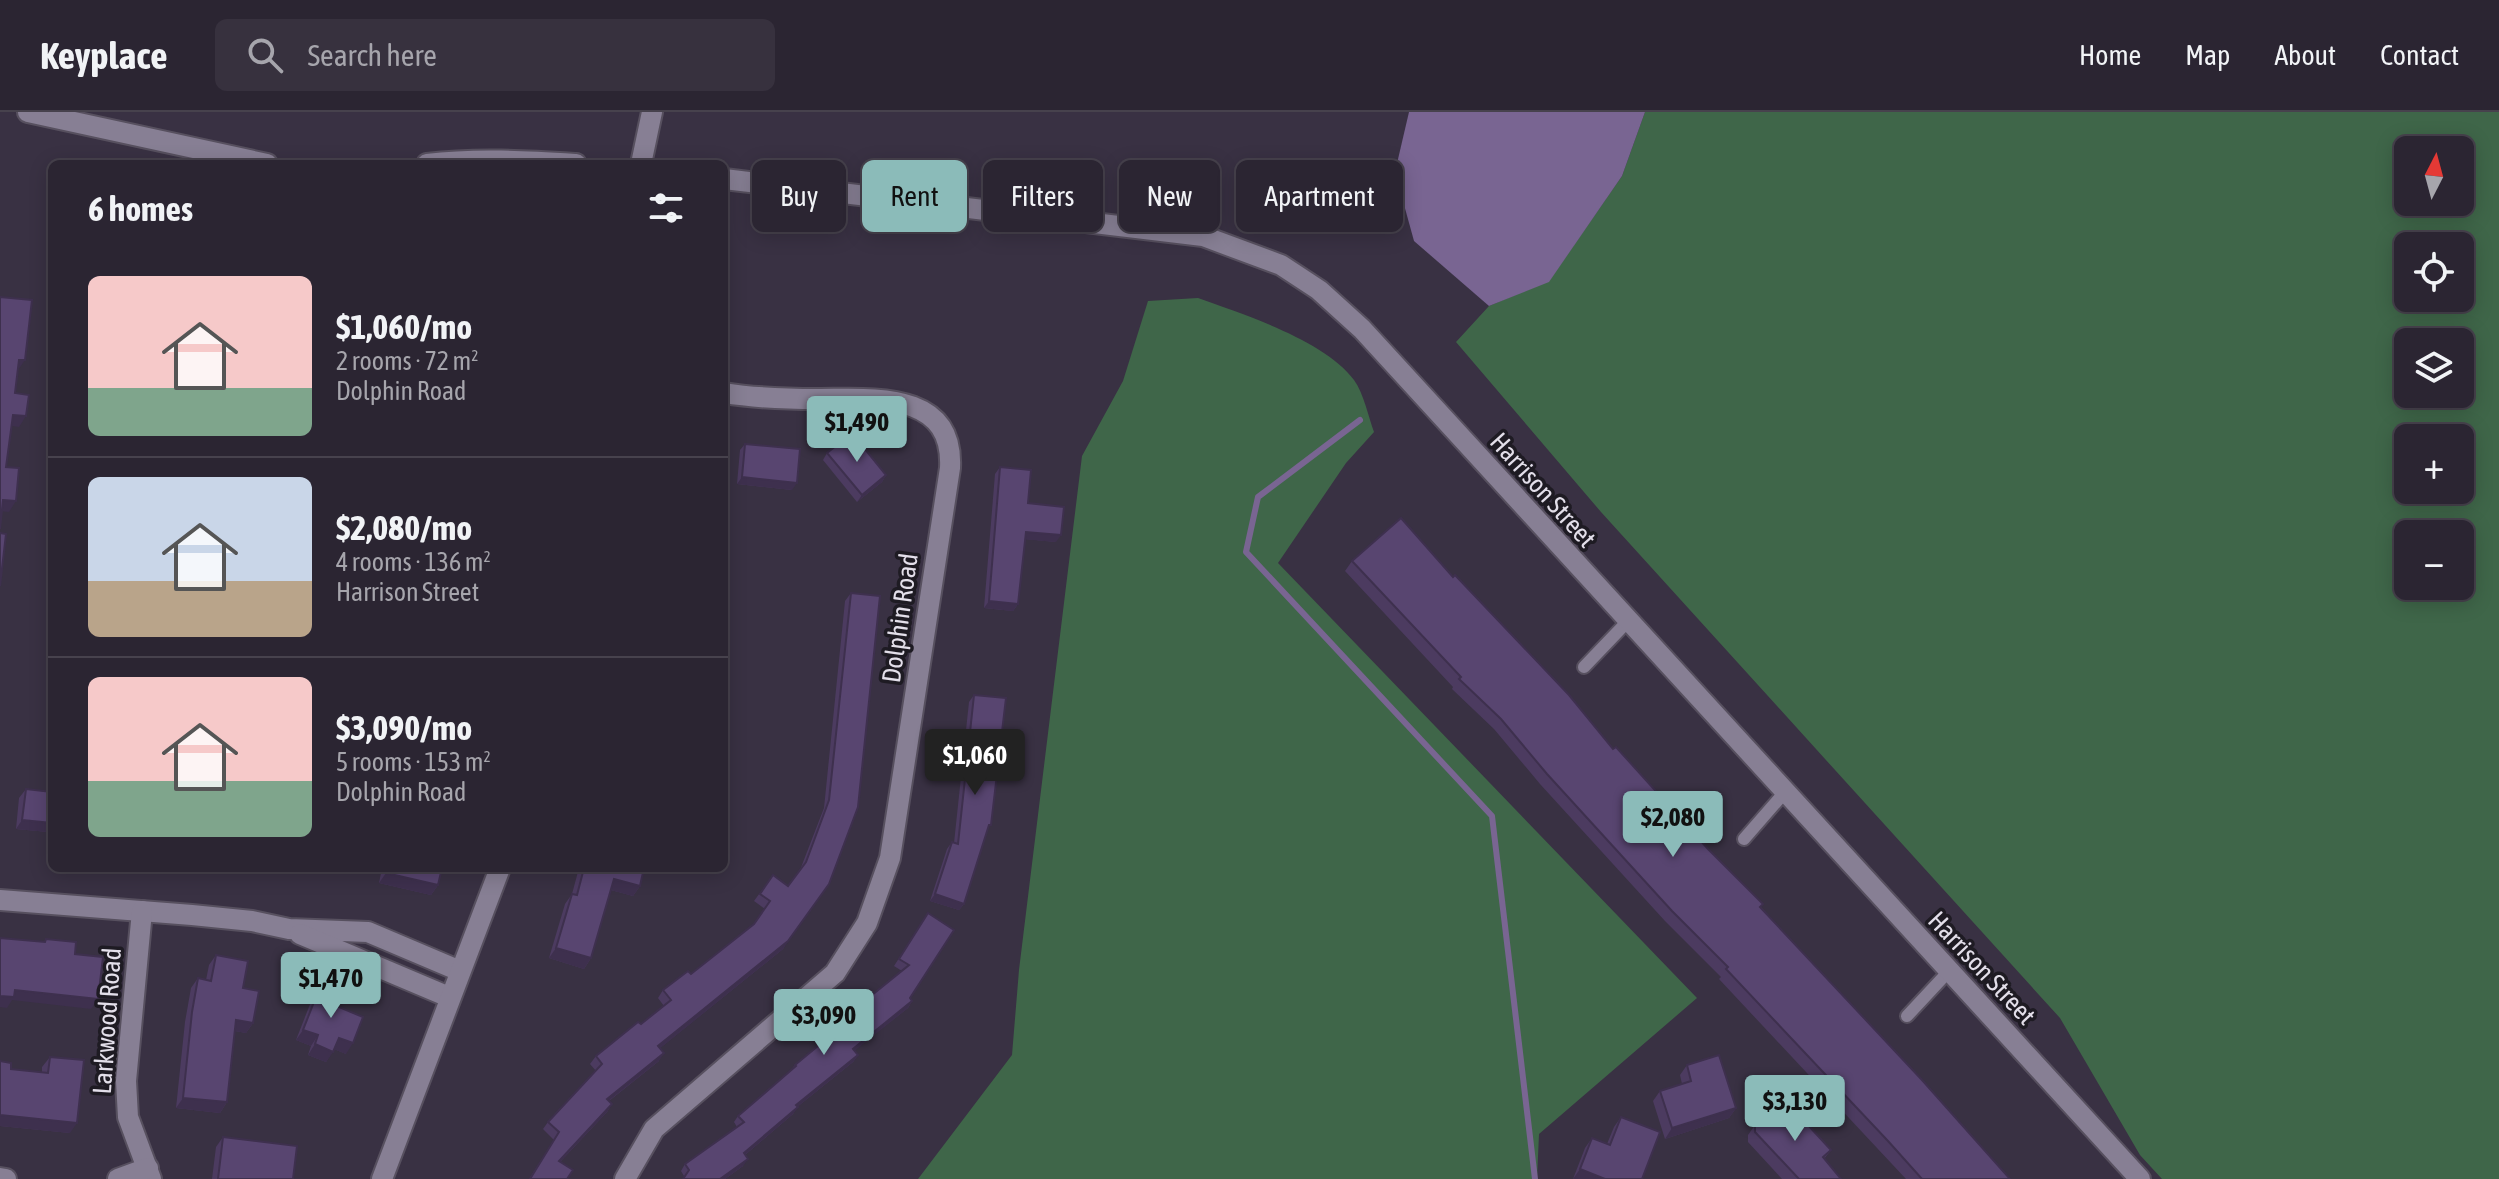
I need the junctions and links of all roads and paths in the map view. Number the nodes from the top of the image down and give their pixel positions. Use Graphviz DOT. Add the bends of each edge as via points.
graph roads {
  1 [pos="28,112"];
  2 [pos="652,112"];
  3 [pos="249,160"];
  4 [pos="457,160"];
  5 [pos="515,160"];
  6 [pos="642,160"];
  7 [pos="728,179"];
  8 [pos="728,393"];
  9 [pos="1628,621"];
  10 [pos="1584,667"];
  11 [pos="1785,792"];
  12 [pos="1744,839"];
  13 [pos="498,872"];
  14 [pos="0,900"];
  15 [pos="142,911"];
  16 [pos="289,929"];
  17 [pos="460,971"];
  18 [pos="1949,971"];
  19 [pos="449,997"];
  20 [pos="1907,1016"];
  21 [pos="149,1174"];
  22 [pos="0,1178"];
  23 [pos="6,1179"];
  24 [pos="118,1179"];
  25 [pos="382,1179"];
  26 [pos="625,1179"];
  27 [pos="2140,1179"];
  1 -- 3 [label="street"];
  2 -- 6 [label="street"];
  4 -- 5 [label="street"];
  7 -- 9 [label="street, Harrison Street" via="1203,236 1281,265 1362,329"];
  8 -- 26 [label="street, Dolphin Road" via="872,398 923,410 950,444 950,468 890,858 867,923 835,973 654,1129"];
  9 -- 10 [label="lane"];
  9 -- 11 [label="street, Harrison Street"];
  11 -- 12 [label="lane"];
  11 -- 18 [label="street, Harrison Street"];
  13 -- 17 [label="street"];
  14 -- 15 [label="street"];
  15 -- 16 [label="street"];
  15 -- 21 [label="street, Larkwood Road" via="126,1081 128,1117"];
  16 -- 17 [label="street" via="368,932"];
  16 -- 19 [label="street"];
  17 -- 19 [label="street"];
  18 -- 20 [label="lane"];
  18 -- 27 [label="street, Harrison Street"];
  19 -- 25 [label="street"];
  21 -- 24 [label="street"];
  22 -- 23 [label="street"];
}
